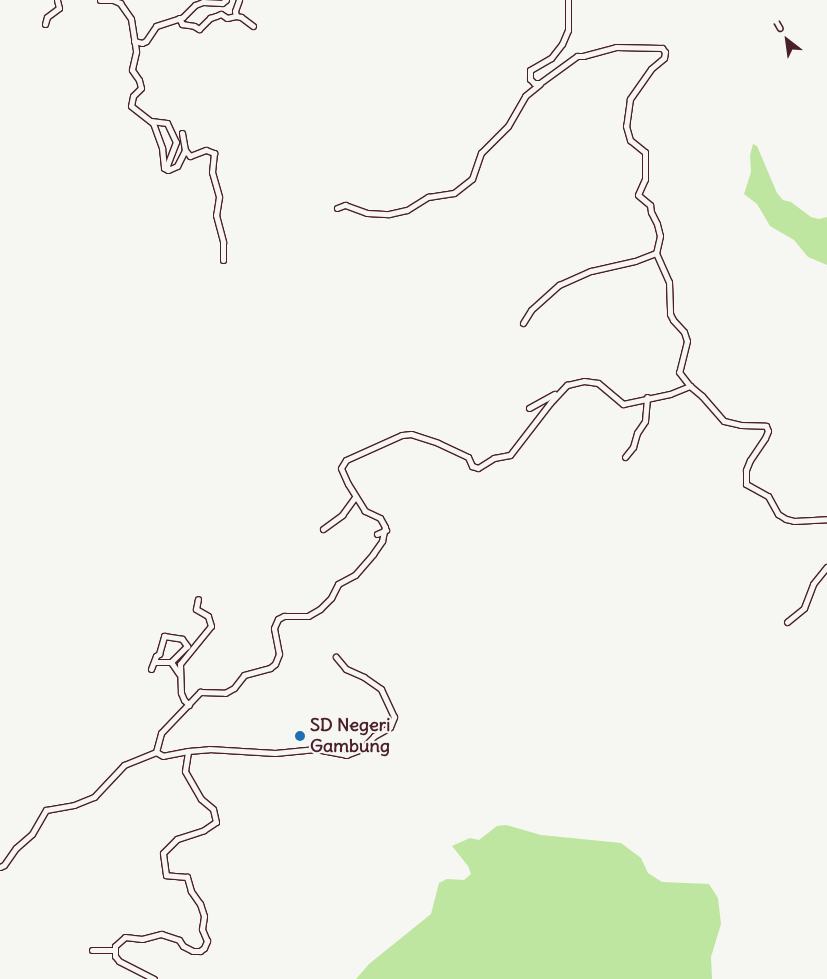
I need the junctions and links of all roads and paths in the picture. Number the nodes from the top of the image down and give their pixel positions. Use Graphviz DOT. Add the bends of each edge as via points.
graph roads {
  1 [pos="57,0"];
  2 [pos="100,0"];
  3 [pos="226,0"];
  4 [pos="240,0"];
  5 [pos="568,0"];
  6 [pos="236,16"];
  7 [pos="179,18"];
  8 [pos="45,24"];
  9 [pos="253,26"];
  10 [pos="134,41"];
  11 [pos="540,83"];
  12 [pos="151,121"];
  13 [pos="182,133"];
  14 [pos="185,150"];
  15 [pos="168,170"];
  16 [pos="337,208"];
  17 [pos="656,253"];
  18 [pos="224,260"];
  19 [pos="523,323"];
  20 [pos="566,385"];
  21 [pos="690,386"];
  22 [pos="647,397"];
  23 [pos="529,408"];
  24 [pos="625,457"];
  25 [pos="356,497"];
  26 [pos="827,519"];
  27 [pos="323,529"];
  28 [pos="386,530"];
  29 [pos="377,534"];
  30 [pos="827,567"];
  31 [pos="198,599"];
  32 [pos="787,622"];
  33 [pos="336,657"];
  34 [pos="154,662"];
  35 [pos="172,662"];
  36 [pos="151,669"];
  37 [pos="179,674"];
  38 [pos="189,705"];
  39 [pos="156,752"];
  40 [pos="188,753"];
  41 [pos="0,867"];
  42 [pos="92,950"];
  43 [pos="114,950"];
  44 [pos="154,979"];
  1 -- 8 [label="street" via="59,8 47,17"];
  2 -- 10 [label="street" via="114,0 127,11"];
  3 -- 7 [label="street" via="195,5"];
  4 -- 6 [label="street"];
  5 -- 11 [label="street" via="568,30 562,44 551,58 533,67 529,73 532,82"];
  6 -- 7 [label="street" via="210,18 199,29 182,24"];
  6 -- 9 [label="street"];
  7 -- 10 [label="street" via="156,26 146,41"];
  10 -- 12 [label="street" via="136,52 132,70 141,88 133,96 130,106"];
  11 -- 16 [label="street" via="525,96 508,126 481,153 472,179 454,193 428,197 408,210 389,214 367,213 348,206"];
  11 -- 17 [label="street" via="577,56 616,47 664,49 664,58 651,69 630,99 626,126 630,140 645,152 645,179 638,195 650,205 657,224 660,236"];
  12 -- 15 [label="street" via="162,148 163,166"];
  12 -- 15 [label="street" via="167,123 176,142"];
  13 -- 14 [label="street"];
  14 -- 15 [label="street" via="176,166"];
  14 -- 18 [label="street" via="190,156 206,150 215,156 212,172 219,198 216,215"];
  17 -- 19 [label="street" via="591,271 558,285 531,310"];
  17 -- 21 [label="street" via="669,282 670,314 686,338 687,346 679,372"];
  20 -- 22 [label="street" via="594,382 623,404"];
  20 -- 23 [label="street"];
  20 -- 25 [label="street" via="510,455 494,458 480,468 473,467 466,456 411,434 346,460 341,469"];
  21 -- 22 [label="street" via="670,394"];
  21 -- 26 [label="street" via="724,421 741,425 764,424 768,431 750,460 746,484 768,496 778,514 786,519"];
  22 -- 24 [label="street" via="645,421"];
  25 -- 27 [label="street" via="342,515"];
  25 -- 28 [label="street" via="367,512 382,519"];
  28 -- 29 [label="street"];
  28 -- 38 [label="street" via="373,554 355,575 337,585 322,608 308,616 278,619 274,632 279,657 272,667 244,675 225,694 200,692"];
  30 -- 32 [label="street" via="813,584 802,610"];
  31 -- 37 [label="street" via="196,609 208,616 211,626 198,646 184,658"];
  33 -- 40 [label="street" via="346,669 381,689 394,717 390,727 374,736 362,749 346,756 316,749 275,752 209,749"];
  34 -- 35 [label="street"];
  34 -- 35 [label="street" via="164,636 182,639 187,644"];
  34 -- 36 [label="street"];
  35 -- 37 [label="street"];
  37 -- 38 [label="street" via="184,700"];
  38 -- 39 [label="street" via="161,733"];
  39 -- 40 [label="street" via="162,756"];
  39 -- 41 [label="street" via="124,765 94,797 74,806 46,810 32,834"];
  40 -- 43 [label="street" via="185,771 201,799 213,809 215,823 177,839 163,856 166,875 188,878 191,891 202,909 206,944 202,951 195,952 179,940 158,934 142,939 125,937 116,943"];
  42 -- 43 [label="street"];
  43 -- 44 [label="street" via="116,958 124,964"];
}
